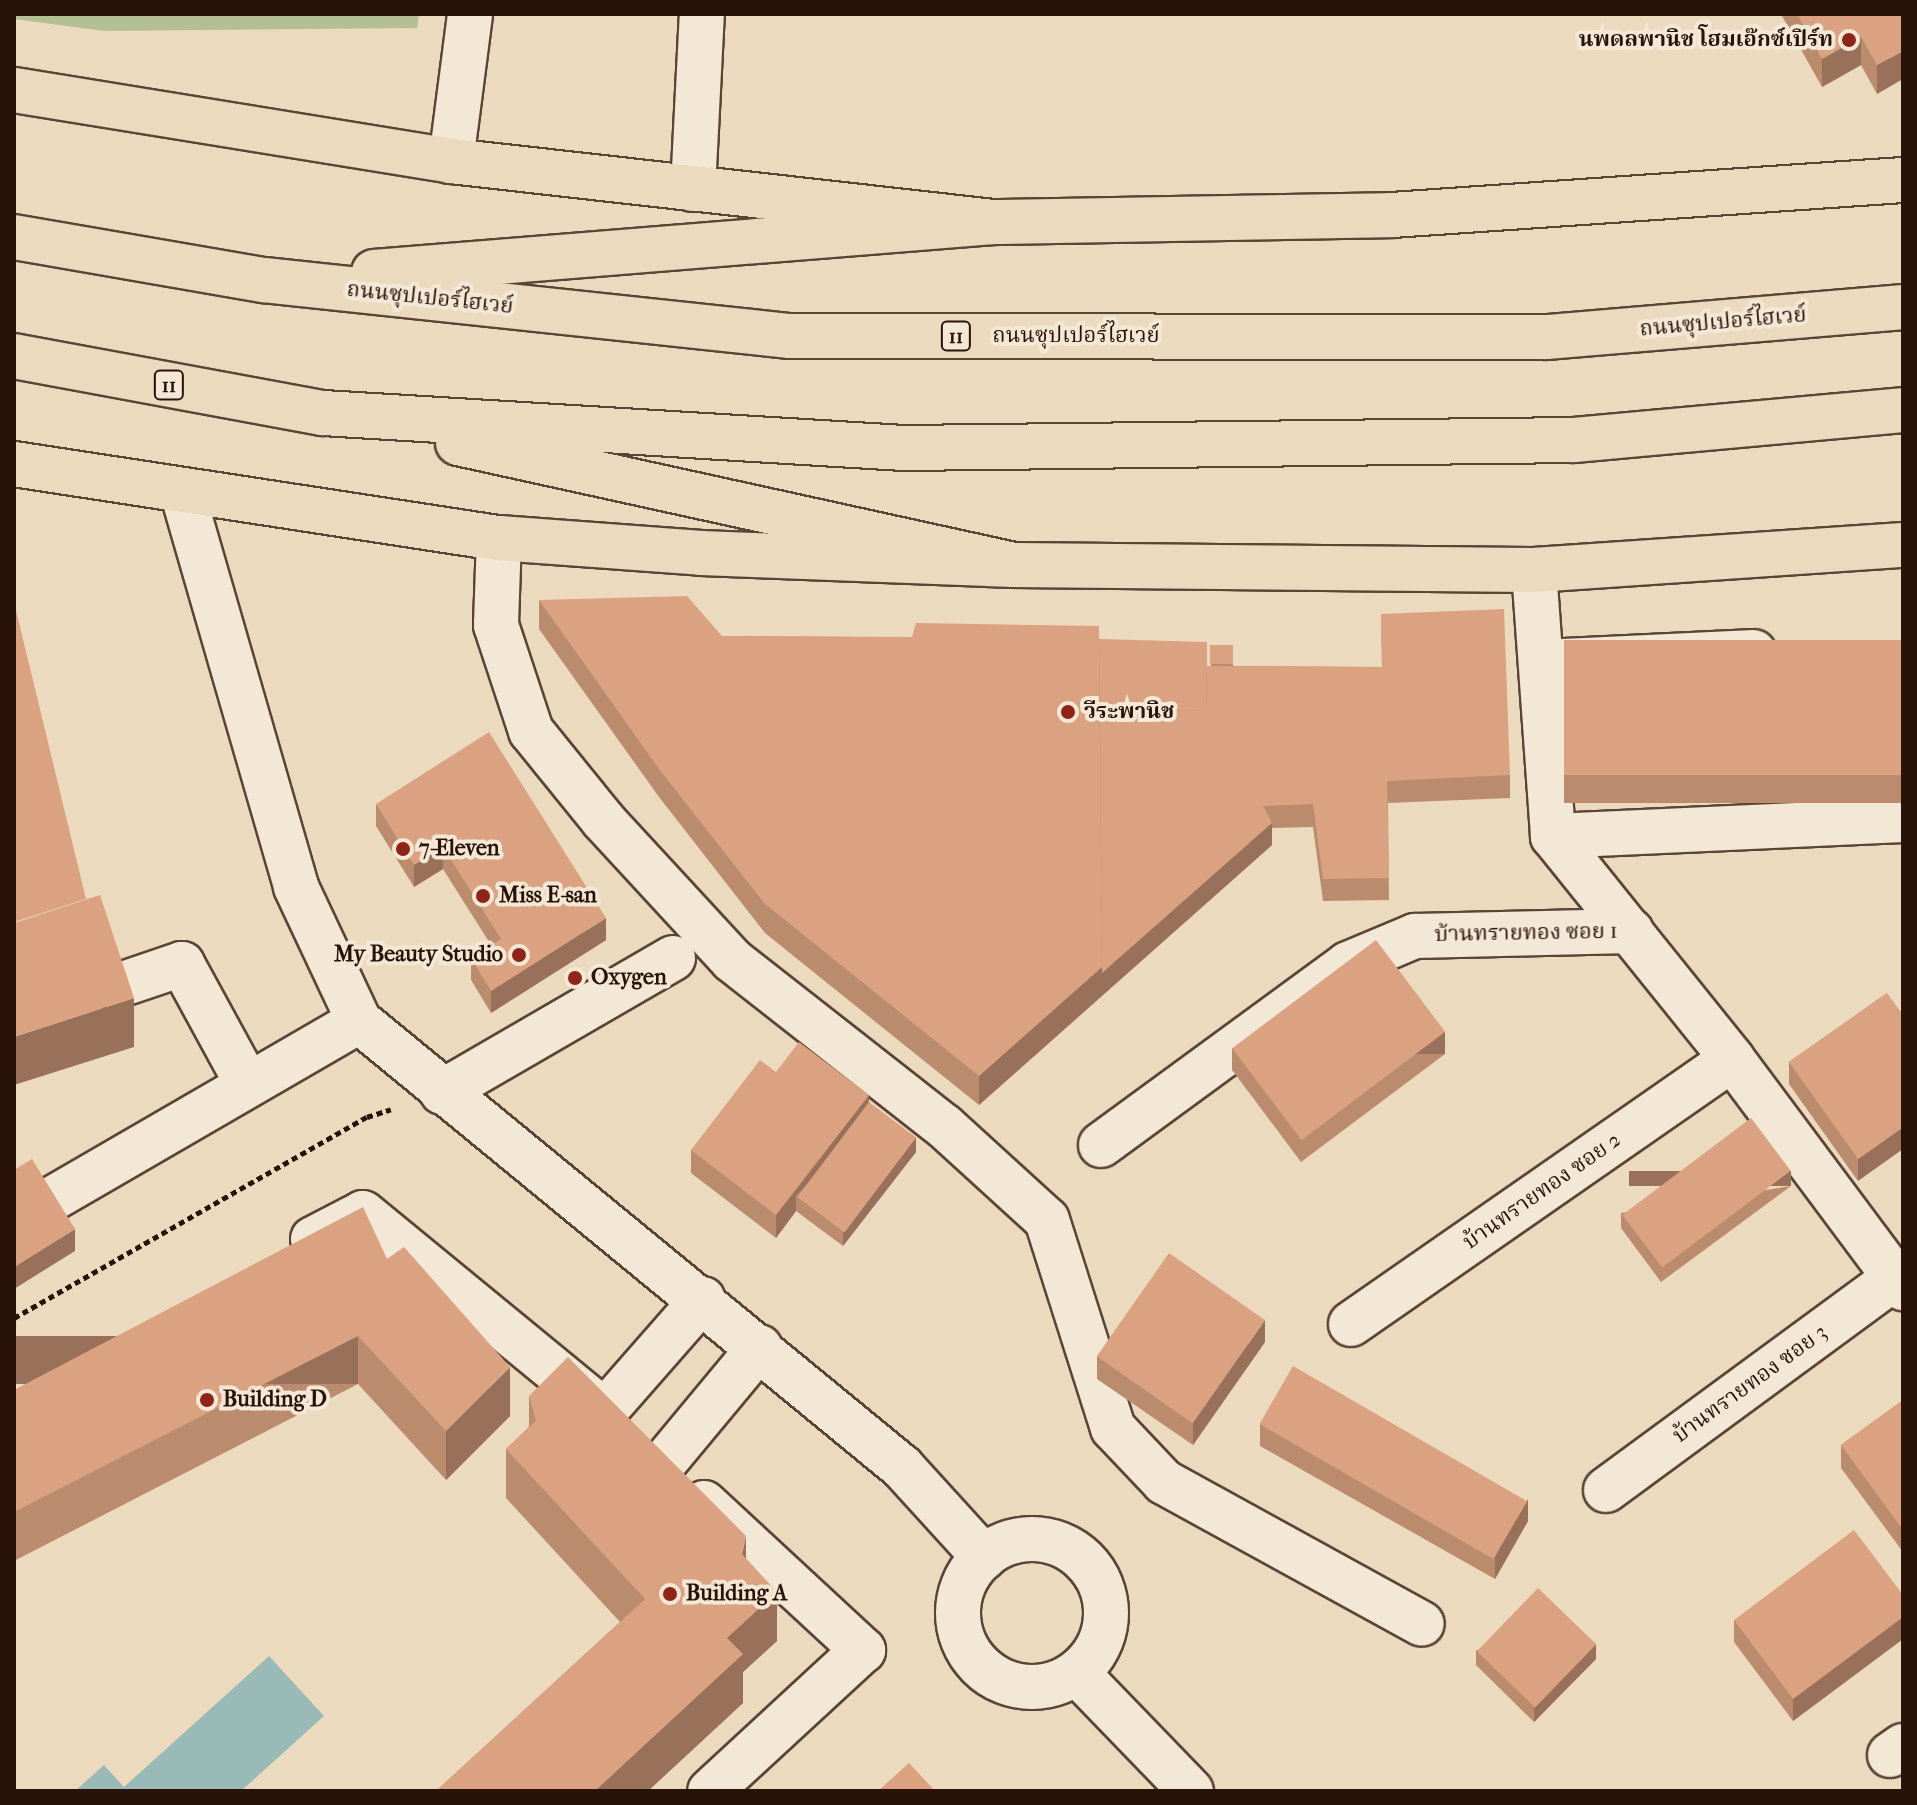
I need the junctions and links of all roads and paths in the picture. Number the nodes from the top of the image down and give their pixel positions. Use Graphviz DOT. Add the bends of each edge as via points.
graph roads {
  1 [pos="470,14"];
  2 [pos="702,14"];
  3 [pos="14,90"];
  4 [pos="451,161"];
  5 [pos="1903,180"];
  6 [pos="693,189"];
  7 [pos="993,222"];
  8 [pos="14,237"];
  9 [pos="264,280"];
  10 [pos="1903,307"];
  11 [pos="14,356"];
  12 [pos="1903,410"];
  13 [pos="323,413"];
  14 [pos="14,464"];
  15 [pos="182,491"];
  16 [pos="499,538"];
  17 [pos="1903,545"];
  18 [pos="1014,565"];
  19 [pos="1534,570"];
  20 [pos="1754,652"];
  21 [pos="1543,662"];
  22 [pos="1903,820"];
  23 [pos="1553,836"];
  24 [pos="1631,931"];
  25 [pos="673,958"];
  26 [pos="114,987"];
  27 [pos="359,1021"];
  28 [pos="1732,1059"];
  29 [pos="247,1083"];
  30 [pos="442,1092"];
  31 [pos="1101,1145"];
  32 [pos="45,1203"];
  33 [pos="279,1257"];
  34 [pos="1899,1283"];
  35 [pos="703,1299"];
  36 [pos="14,1318"];
  37 [pos="1351,1324"];
  38 [pos="760,1347"];
  39 [pos="604,1412"];
  40 [pos="662,1465"];
  41 [pos="1606,1490"];
  42 [pos="984,1557"];
  43 [pos="1422,1624"];
  44 [pos="1077,1673"];
  45 [pos="710,1791"];
  46 [pos="1191,1791"];
  1 -- 4 [label="street"];
  2 -- 6 [label="street"];
  3 -- 4 [label="main road"];
  4 -- 6 [label="main road"];
  5 -- 7 [label="main road" via="1671,200 1392,215"];
  6 -- 7 [label="main road"];
  7 -- 9 [label="main road"];
  8 -- 9 [label="main road, ถนนซุปเปอร์ไฮเวย์ / 11"];
  9 -- 10 [label="main road, ถนนซุปเปอร์ไฮเวย์ / 11" via="790,336 1547,337"];
  11 -- 13 [label="main road, 11"];
  12 -- 13 [label="main road, 11" via="1574,440 903,448"];
  13 -- 18 [label="main road"];
  14 -- 15 [label="main road"];
  15 -- 16 [label="main road"];
  15 -- 27 [label="street" via="296,887"];
  16 -- 18 [label="main road" via="701,553"];
  16 -- 43 [label="street" via="496,625 531,731 603,820 732,960 944,1126 1047,1220 1113,1428 1164,1482"];
  17 -- 19 [label="main road"];
  18 -- 19 [label="main road"];
  19 -- 21 [label="street"];
  20 -- 21 [label="street"];
  21 -- 23 [label="street"];
  22 -- 23 [label="street"];
  23 -- 24 [label="street"];
  24 -- 28 [label="street"];
  24 -- 31 [label="street, บ้านทรายทอง ซอย 1" via="1415,936 1348,964"];
  25 -- 30 [label="street"];
  26 -- 29 [label="street" via="182,964"];
  27 -- 29 [label="street"];
  27 -- 30 [label="street"];
  28 -- 34 [label="street"];
  28 -- 37 [label="street, บ้านทรายทอง ซอย 2"];
  29 -- 32 [label="street"];
  30 -- 35 [label="street"];
  30 -- 36 [label="path" via="367,1117"];
  33 -- 39 [label="street" via="363,1213"];
  34 -- 41 [label="street, บ้านทรายทอง ซอย 3"];
  35 -- 38 [label="street"];
  35 -- 39 [label="street"];
  38 -- 40 [label="street"];
  38 -- 42 [label="street" via="902,1467"];
  39 -- 40 [label="street"];
  40 -- 45 [label="street" via="863,1650"];
  42 -- 44 [label="street" via="960,1594 961,1637 971,1657 1008,1685 1056,1685"];
  42 -- 44 [label="street" via="1027,1538 1074,1550 1091,1566 1105,1599 1105,1634"];
  44 -- 46 [label="street"];
}
